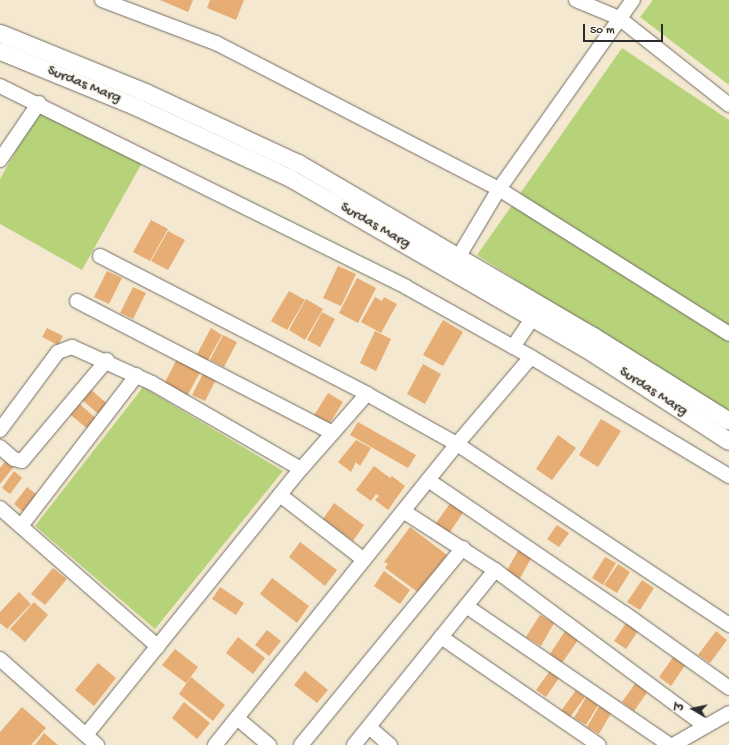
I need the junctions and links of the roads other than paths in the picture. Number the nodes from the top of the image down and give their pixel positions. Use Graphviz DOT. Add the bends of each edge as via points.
graph roads {
  1 [pos="102,0"];
  2 [pos="576,0"];
  3 [pos="633,0"];
  4 [pos="619,18"];
  5 [pos="0,33"];
  6 [pos="0,50"];
  7 [pos="0,86"];
  8 [pos="39,103"];
  9 [pos="729,105"];
  10 [pos="0,160"];
  11 [pos="499,189"];
  12 [pos="100,256"];
  13 [pos="459,256"];
  14 [pos="450,270"];
  15 [pos="77,301"];
  16 [pos="533,317"];
  17 [pos="729,334"];
  18 [pos="513,347"];
  19 [pos="531,357"];
  20 [pos="107,360"];
  21 [pos="137,375"];
  22 [pos="367,394"];
  23 [pos="729,421"];
  24 [pos="0,430"];
  25 [pos="333,433"];
  26 [pos="729,441"];
  27 [pos="457,444"];
  28 [pos="0,447"];
  29 [pos="301,469"];
  30 [pos="729,476"];
  31 [pos="428,480"];
  32 [pos="280,495"];
  33 [pos="0,508"];
  34 [pos="404,511"];
  35 [pos="20,526"];
  36 [pos="463,548"];
  37 [pos="364,560"];
  38 [pos="494,570"];
  39 [pos="466,606"];
  40 [pos="729,625"];
  41 [pos="441,637"];
  42 [pos="158,647"];
  43 [pos="0,659"];
  44 [pos="729,688"];
  45 [pos="729,712"];
  46 [pos="237,718"];
  47 [pos="705,726"];
  48 [pos="369,727"];
  49 [pos="86,735"];
  50 [pos="97,745"];
  51 [pos="215,745"];
  52 [pos="269,745"];
  53 [pos="301,745"];
  54 [pos="354,745"];
  55 [pos="390,745"];
  56 [pos="599,745"];
  57 [pos="670,745"];
  58 [pos="673,745"];
  1 -- 11 [label="street" via="216,44"];
  2 -- 4 [label="street"];
  3 -- 4 [label="street"];
  4 -- 9 [label="street"];
  4 -- 11 [label="street"];
  5 -- 13 [label="main road, Surdas Marg" via="145,92 298,163"];
  6 -- 14 [label="main road, Surdas Marg" via="135,106 290,178"];
  7 -- 8 [label="street"];
  8 -- 10 [label="street"];
  8 -- 18 [label="street" via="406,287"];
  11 -- 13 [label="street"];
  11 -- 17 [label="street"];
  12 -- 22 [label="street"];
  13 -- 14 [label="main road"];
  13 -- 23 [label="main road, Surdas Marg"];
  14 -- 16 [label="main road, Surdas Marg"];
  15 -- 25 [label="street"];
  16 -- 18 [label="street"];
  16 -- 26 [label="main road, Surdas Marg"];
  18 -- 19 [label="street"];
  19 -- 27 [label="street"];
  19 -- 30 [label="street"];
  20 -- 21 [label="street"];
  20 -- 24 [label="street" via="81,349 64,348 58,352"];
  20 -- 28 [label="street" via="22,461 14,459"];
  21 -- 29 [label="street"];
  21 -- 35 [label="street"];
  22 -- 25 [label="street"];
  22 -- 27 [label="street"];
  25 -- 29 [label="street"];
  27 -- 31 [label="street"];
  27 -- 40 [label="street"];
  29 -- 32 [label="street"];
  31 -- 34 [label="street"];
  31 -- 44 [label="street" via="624,613"];
  32 -- 37 [label="street"];
  32 -- 42 [label="street"];
  33 -- 35 [label="street"];
  34 -- 36 [label="street"];
  34 -- 37 [label="street"];
  35 -- 42 [label="street"];
  36 -- 38 [label="street"];
  36 -- 53 [label="street"];
  37 -- 46 [label="street"];
  38 -- 39 [label="street"];
  38 -- 47 [label="street"];
  39 -- 41 [label="street"];
  39 -- 57 [label="street"];
  41 -- 48 [label="street"];
  41 -- 56 [label="street"];
  42 -- 49 [label="street"];
  43 -- 49 [label="street"];
  45 -- 47 [label="street"];
  46 -- 51 [label="street"];
  46 -- 52 [label="street"];
  47 -- 58 [label="street"];
  48 -- 54 [label="street"];
  48 -- 55 [label="street"];
  49 -- 50 [label="street"];
}
